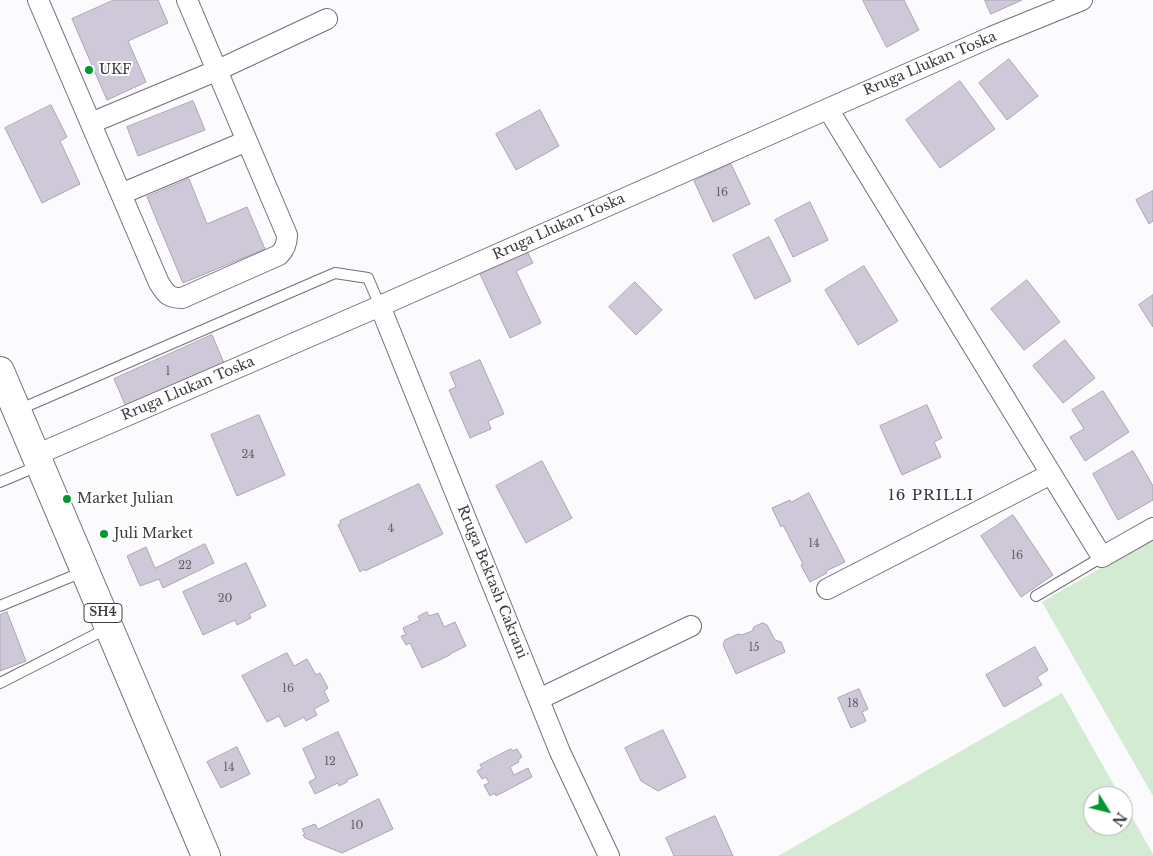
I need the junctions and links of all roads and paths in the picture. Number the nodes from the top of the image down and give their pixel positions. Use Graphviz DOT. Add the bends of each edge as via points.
graph roads {
  1 [pos="186,0"];
  2 [pos="1082,0"];
  3 [pos="45,2"];
  4 [pos="327,19"];
  5 [pos="218,70"];
  6 [pos="828,109"];
  7 [pos="91,123"];
  8 [pos="247,141"];
  9 [pos="121,194"];
  10 [pos="380,306"];
  11 [pos="0,371"];
  12 [pos="17,410"];
  13 [pos="38,460"];
  14 [pos="1051,474"];
  15 [pos="0,482"];
  16 [pos="1153,528"];
  17 [pos="1102,557"];
  18 [pos="85,571"];
  19 [pos="827,590"];
  20 [pos="1036,596"];
  21 [pos="0,606"];
  22 [pos="691,626"];
  23 [pos="109,628"];
  24 [pos="0,683"];
  25 [pos="539,700"];
  26 [pos="206,856"];
  27 [pos="609,856"];
  1 -- 5 [label="street"];
  2 -- 6 [label="street, Rruga Llukan Toska"];
  3 -- 7 [label="street"];
  4 -- 5 [label="street"];
  5 -- 7 [label="street"];
  5 -- 8 [label="street"];
  6 -- 10 [label="street, Rruga Llukan Toska"];
  6 -- 14 [label="street"];
  7 -- 9 [label="street"];
  8 -- 9 [label="street"];
  8 -- 9 [label="street" via="287,235 287,244 279,255 182,298 172,298 159,283"];
  10 -- 12 [label="lane" via="368,278 335,273"];
  10 -- 13 [label="street, Rruga Llukan Toska"];
  10 -- 25 [label="street, Rruga Bektash Cakrani"];
  11 -- 12 [label="main road, SH4"];
  12 -- 13 [label="main road, SH4"];
  13 -- 15 [label="lane"];
  13 -- 18 [label="main road, SH4"];
  14 -- 17 [label="street"];
  14 -- 19 [label="street"];
  16 -- 17 [label="street"];
  17 -- 20 [label="lane"];
  18 -- 21 [label="lane"];
  18 -- 23 [label="main road, SH4"];
  22 -- 25 [label="street"];
  23 -- 24 [label="lane"];
  23 -- 26 [label="main road, SH4"];
  25 -- 27 [label="street, Rruga Bektash Cakrani"];
}
